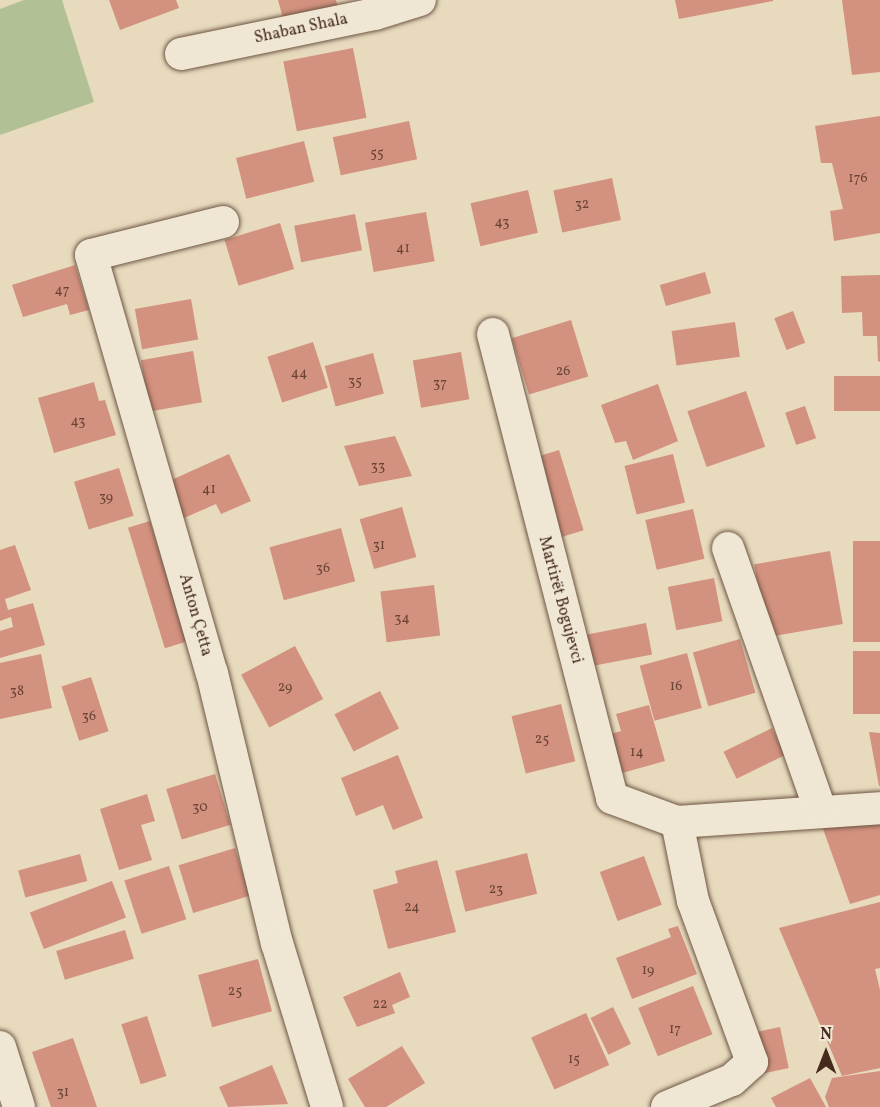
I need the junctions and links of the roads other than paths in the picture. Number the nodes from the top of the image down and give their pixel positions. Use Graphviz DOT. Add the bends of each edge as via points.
graph roads {
  1 [pos="420,0"];
  2 [pos="181,54"];
  3 [pos="224,222"];
  4 [pos="493,334"];
  5 [pos="728,548"];
  6 [pos="880,808"];
  7 [pos="820,810"];
  8 [pos="677,822"];
  9 [pos="0,1047"];
  10 [pos="19,1107"];
  11 [pos="327,1107"];
  12 [pos="667,1107"];
  1 -- 2 [label="street, Shaban Shala" via="375,14"];
  3 -- 11 [label="street, Anton Çetta" via="91,255 212,673 277,943"];
  4 -- 8 [label="street, Martirët Bogujevci" via="612,798"];
  5 -- 7 [label="street"];
  6 -- 7 [label="street, Martirët Bogujevci"];
  7 -- 8 [label="street, Martirët Bogujevci"];
  8 -- 12 [label="street" via="693,901 752,1062 732,1080"];
  9 -- 10 [label="street"];
}
